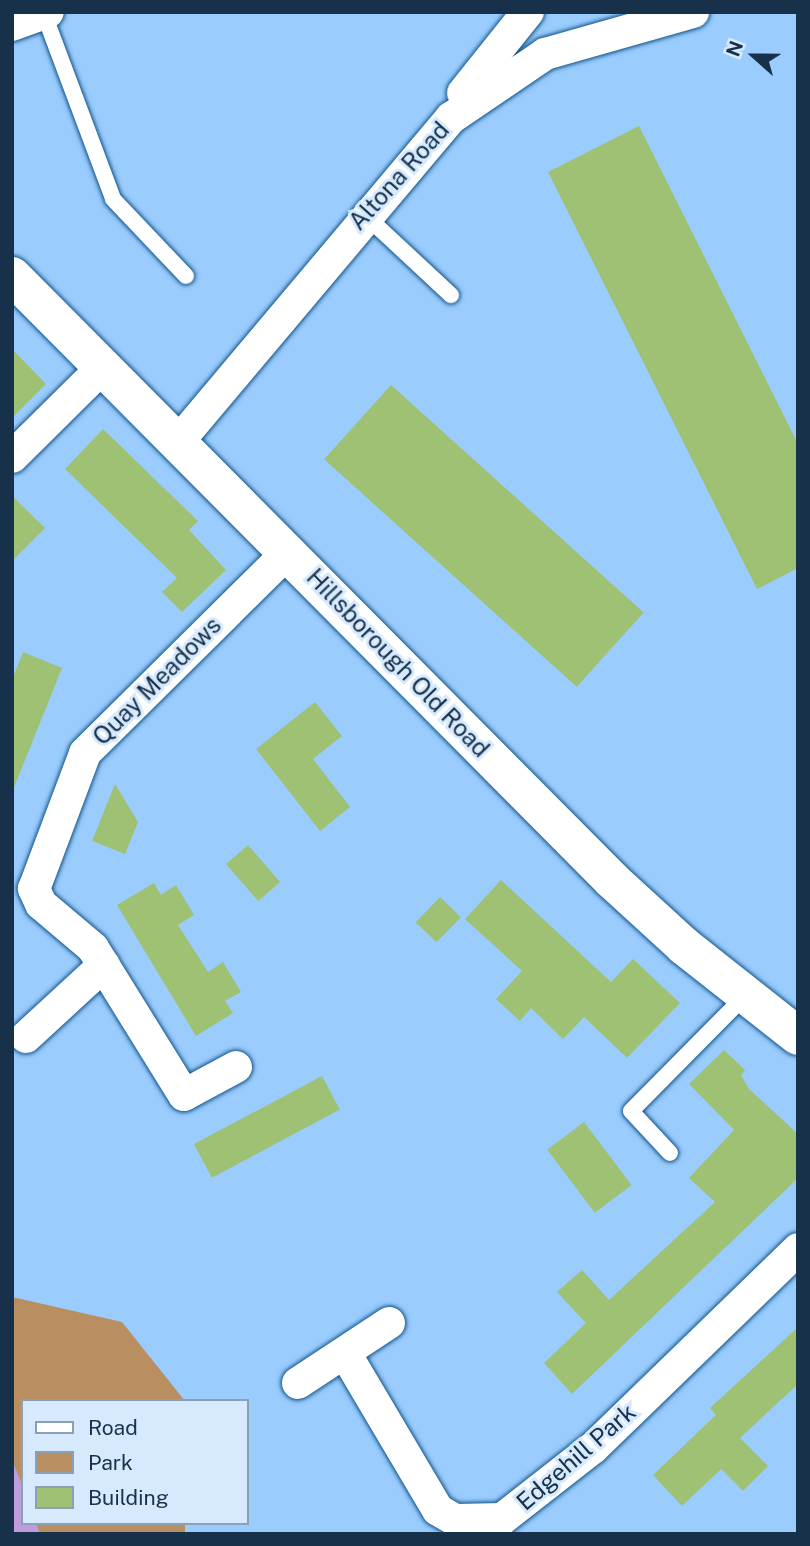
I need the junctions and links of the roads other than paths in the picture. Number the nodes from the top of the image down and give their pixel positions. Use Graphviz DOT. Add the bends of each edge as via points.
graph roads {
  1 [pos="528,12"];
  2 [pos="693,12"];
  3 [pos="46,13"];
  4 [pos="12,25"];
  5 [pos="410,160"];
  6 [pos="364,214"];
  7 [pos="12,276"];
  8 [pos="186,276"];
  9 [pos="451,295"];
  10 [pos="103,367"];
  11 [pos="178,442"];
  12 [pos="12,457"];
  13 [pos="289,551"];
  14 [pos="104,965"];
  15 [pos="745,996"];
  16 [pos="798,1036"];
  17 [pos="26,1037"];
  18 [pos="236,1067"];
  19 [pos="670,1153"];
  20 [pos="798,1248"];
  21 [pos="389,1323"];
  22 [pos="345,1353"];
  23 [pos="298,1383"];
  1 -- 5 [label="street"];
  2 -- 5 [label="street, Altona Road" via="545,54 488,88"];
  3 -- 4 [label="street"];
  3 -- 8 [label="lane" via="113,199"];
  5 -- 6 [label="street, Altona Road"];
  6 -- 9 [label="lane"];
  6 -- 11 [label="street, Altona Road"];
  7 -- 10 [label="street, Hillsborough Old Road"];
  10 -- 11 [label="street, Hillsborough Old Road"];
  10 -- 12 [label="street"];
  11 -- 13 [label="street, Hillsborough Old Road"];
  13 -- 14 [label="street, Quay Meadows" via="85,753 34,890"];
  13 -- 15 [label="street, Hillsborough Old Road" via="567,836"];
  14 -- 17 [label="street"];
  14 -- 18 [label="street, Quay Meadows" via="184,1095"];
  15 -- 16 [label="street, Hillsborough Old Road"];
  15 -- 19 [label="lane" via="631,1111"];
  20 -- 22 [label="street, Edgehill Park" via="593,1448 502,1519 455,1520 438,1510"];
  21 -- 22 [label="street"];
  22 -- 23 [label="street"];
}
